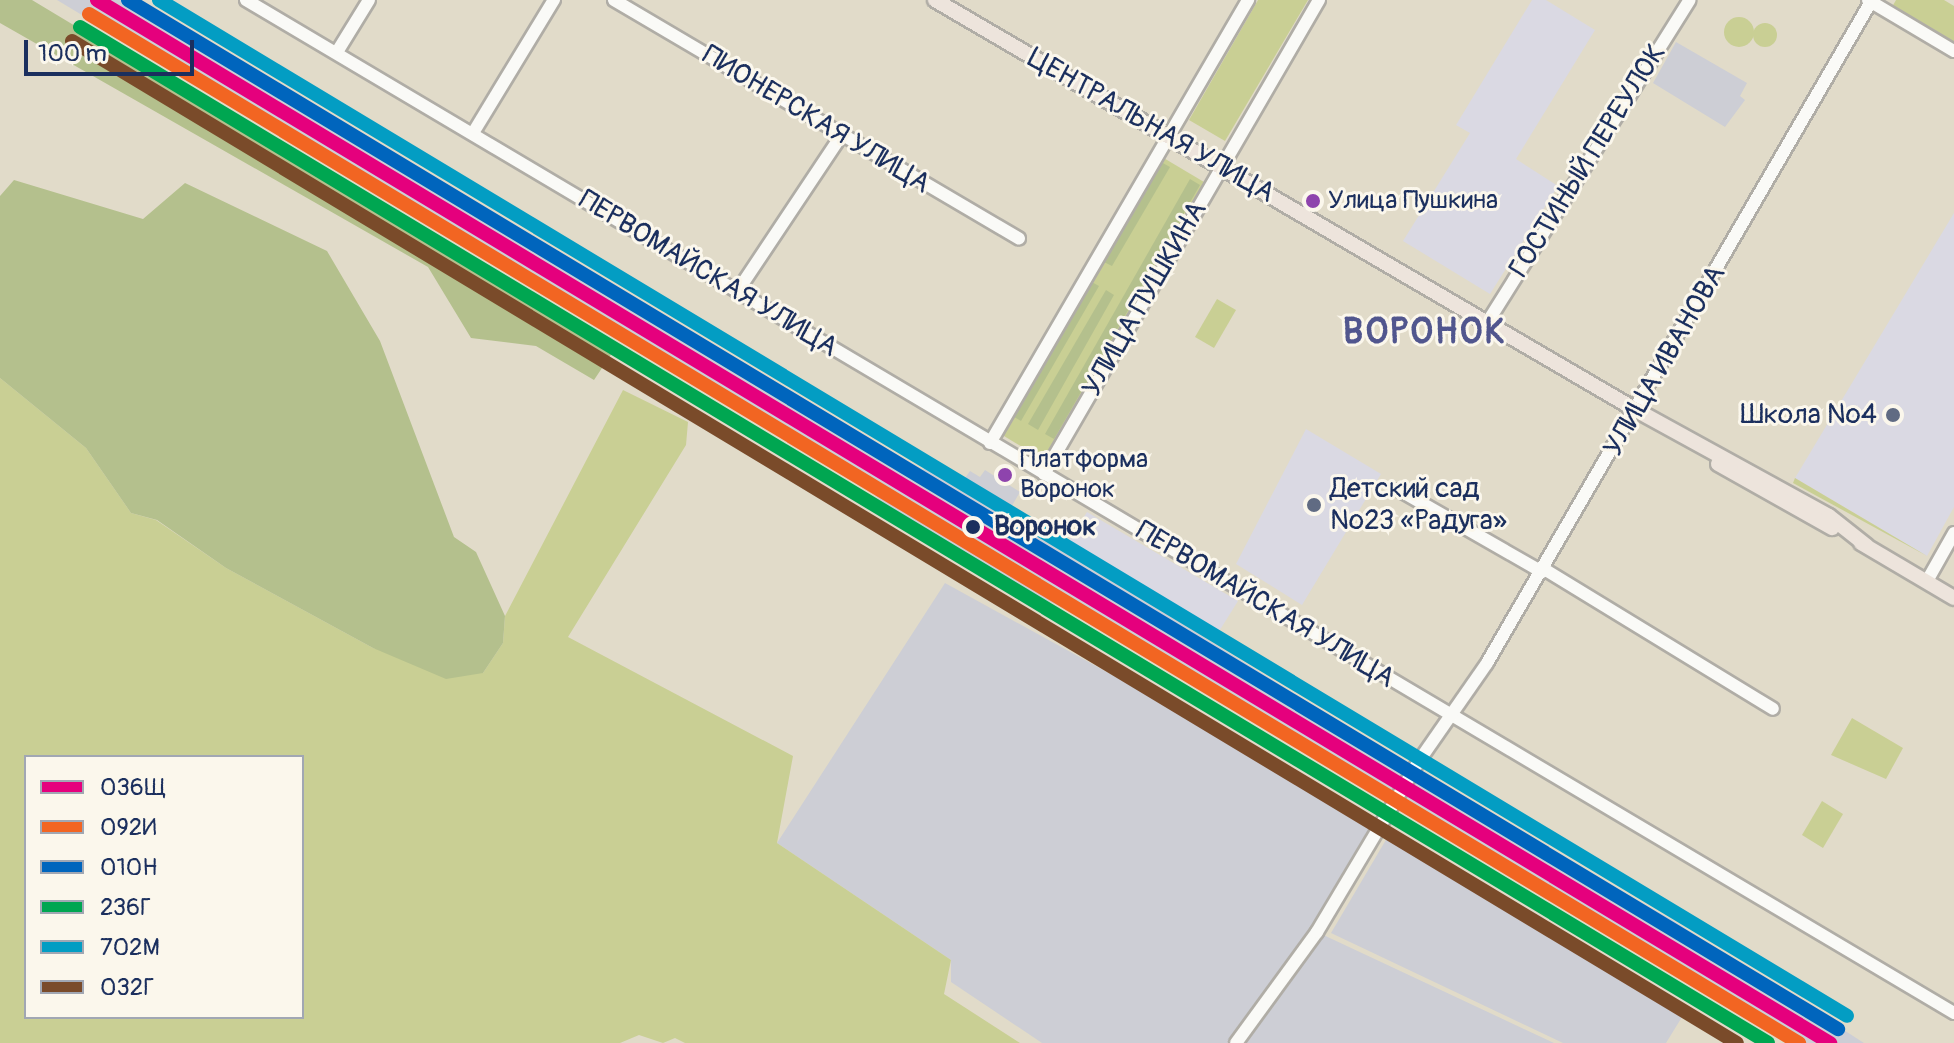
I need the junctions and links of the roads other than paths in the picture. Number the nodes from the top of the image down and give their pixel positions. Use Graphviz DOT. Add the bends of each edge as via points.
graph roads {
  1 [pos="246,0"];
  2 [pos="369,0"];
  3 [pos="554,0"];
  4 [pos="614,0"];
  5 [pos="935,0"];
  6 [pos="1248,0"];
  7 [pos="1319,0"];
  8 [pos="1690,0"];
  9 [pos="1870,1"];
  10 [pos="955,5"];
  11 [pos="1954,51"];
  12 [pos="337,52"];
  13 [pos="473,133"];
  14 [pos="841,136"];
  15 [pos="1170,136"];
  16 [pos="1222,167"];
  17 [pos="1019,239"];
  18 [pos="737,292"];
  19 [pos="1487,323"];
  20 [pos="1636,410"];
  21 [pos="990,443"];
  22 [pos="1044,474"];
  23 [pos="1399,490"];
  24 [pos="1954,533"];
  25 [pos="1543,570"];
  26 [pos="1927,581"];
  27 [pos="1954,598"];
  28 [pos="1773,709"];
  29 [pos="1453,719"];
  30 [pos="1954,1013"];
  31 [pos="1236,1043"];
  1 -- 12 [label="street, ПЕРВОМАЙСКАЯ УЛИЦА"];
  2 -- 12 [label="street"];
  3 -- 13 [label="street"];
  4 -- 14 [label="street, ПИОНЕРСКАЯ УЛИЦА"];
  5 -- 10 [label="main road, ЦЕНТРАЛЬНАЯ УЛИЦА"];
  6 -- 15 [label="street"];
  7 -- 16 [label="street, УЛИЦА ПУШКИНА"];
  8 -- 19 [label="street, ГОСТИНЫЙ ПЕРЕУЛОК"];
  9 -- 11 [label="street"];
  9 -- 20 [label="street, УЛИЦА ИВАНОВА"];
  10 -- 15 [label="main road, ЦЕНТРАЛЬНАЯ УЛИЦА"];
  12 -- 13 [label="street, ПЕРВОМАЙСКАЯ УЛИЦА"];
  13 -- 18 [label="street, ПЕРВОМАЙСКАЯ УЛИЦА"];
  14 -- 17 [label="street, ПИОНЕРСКАЯ УЛИЦА"];
  14 -- 18 [label="street"];
  15 -- 16 [label="main road, ЦЕНТРАЛЬНАЯ УЛИЦА"];
  15 -- 21 [label="street"];
  16 -- 19 [label="main road, ЦЕНТРАЛЬНАЯ УЛИЦА"];
  16 -- 22 [label="street, УЛИЦА ПУШКИНА"];
  18 -- 21 [label="street, ПЕРВОМАЙСКАЯ УЛИЦА"];
  19 -- 20 [label="main road, ЦЕНТРАЛЬНАЯ УЛИЦА"];
  20 -- 25 [label="street, УЛИЦА ИВАНОВА"];
  20 -- 26 [label="main road, ЦЕНТРАЛЬНАЯ УЛИЦА" via="1698,446 1726,470"];
  21 -- 22 [label="street, ПЕРВОМАЙСКАЯ УЛИЦА"];
  22 -- 29 [label="street, ПЕРВОМАЙСКАЯ УЛИЦА"];
  23 -- 25 [label="street"];
  24 -- 26 [label="street"];
  25 -- 28 [label="street"];
  25 -- 29 [label="street, УЛИЦА ИВАНОВА"];
  26 -- 27 [label="main road, ЦЕНТРАЛЬНАЯ УЛИЦА"];
  29 -- 30 [label="street, ПЕРВОМАЙСКАЯ УЛИЦА"];
  29 -- 31 [label="street, УЛИЦА ИВАНОВА" via="1441,727 1419,761 1317,932"];
}
